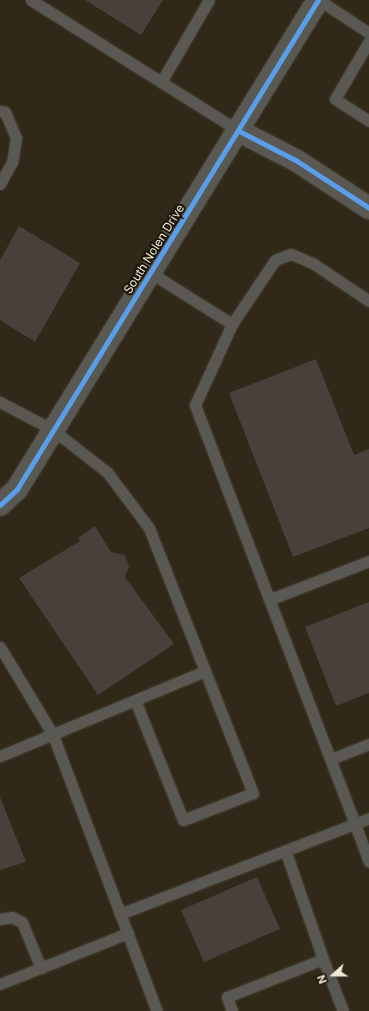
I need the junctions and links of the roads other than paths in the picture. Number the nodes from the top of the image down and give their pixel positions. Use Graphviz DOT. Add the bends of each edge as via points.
graph roads {
  1 [pos="31,0"];
  2 [pos="209,0"];
  3 [pos="318,0"];
  4 [pos="369,32"];
  5 [pos="369,41"];
  6 [pos="161,82"];
  7 [pos="0,111"];
  8 [pos="369,120"];
  9 [pos="239,131"];
  10 [pos="0,184"];
  11 [pos="369,208"];
  12 [pos="151,273"];
  13 [pos="369,301"];
  14 [pos="232,324"];
  15 [pos="0,402"];
  16 [pos="53,430"];
  17 [pos="0,505"];
  18 [pos="369,561"];
  19 [pos="271,599"];
  20 [pos="0,646"];
  21 [pos="205,671"];
  22 [pos="135,700"];
  23 [pos="53,735"];
  24 [pos="369,744"];
  25 [pos="0,756"];
  26 [pos="331,759"];
  27 [pos="369,818"];
  28 [pos="355,824"];
  29 [pos="285,850"];
  30 [pos="369,862"];
  31 [pos="120,914"];
  32 [pos="0,919"];
  33 [pos="128,933"];
  34 [pos="324,959"];
  35 [pos="40,968"];
  36 [pos="0,984"];
  37 [pos="157,1011"];
  38 [pos="232,1011"];
  39 [pos="343,1011"];
  1 -- 6 [label="lane"];
  2 -- 6 [label="lane"];
  3 -- 4 [label="lane"];
  3 -- 9 [label="street, South Nolen Drive"];
  5 -- 8 [label="lane" via="335,99"];
  6 -- 9 [label="lane"];
  7 -- 10 [label="lane" via="5,112 16,138 12,162"];
  9 -- 11 [label="street" via="297,161"];
  9 -- 12 [label="street, South Nolen Drive"];
  12 -- 14 [label="lane"];
  12 -- 16 [label="street, South Nolen Drive"];
  13 -- 14 [label="lane" via="314,264 291,254 275,260"];
  14 -- 19 [label="lane" via="195,405"];
  15 -- 16 [label="lane"];
  16 -- 17 [label="street, South Nolen Drive" via="17,489"];
  16 -- 21 [label="lane" via="107,472 149,528"];
  18 -- 19 [label="lane"];
  19 -- 26 [label="lane"];
  20 -- 23 [label="lane"];
  21 -- 22 [label="lane"];
  21 -- 22 [label="lane" via="253,793 183,820"];
  22 -- 23 [label="lane"];
  23 -- 25 [label="lane"];
  23 -- 31 [label="lane"];
  24 -- 26 [label="lane"];
  26 -- 28 [label="lane"];
  27 -- 28 [label="lane"];
  28 -- 29 [label="lane"];
  28 -- 30 [label="lane"];
  29 -- 31 [label="lane"];
  29 -- 34 [label="lane"];
  31 -- 33 [label="lane"];
  32 -- 35 [label="lane" via="12,916 22,922"];
  33 -- 35 [label="lane"];
  33 -- 37 [label="lane"];
  34 -- 38 [label="lane" via="227,997"];
  34 -- 39 [label="lane"];
  35 -- 36 [label="lane"];
}
